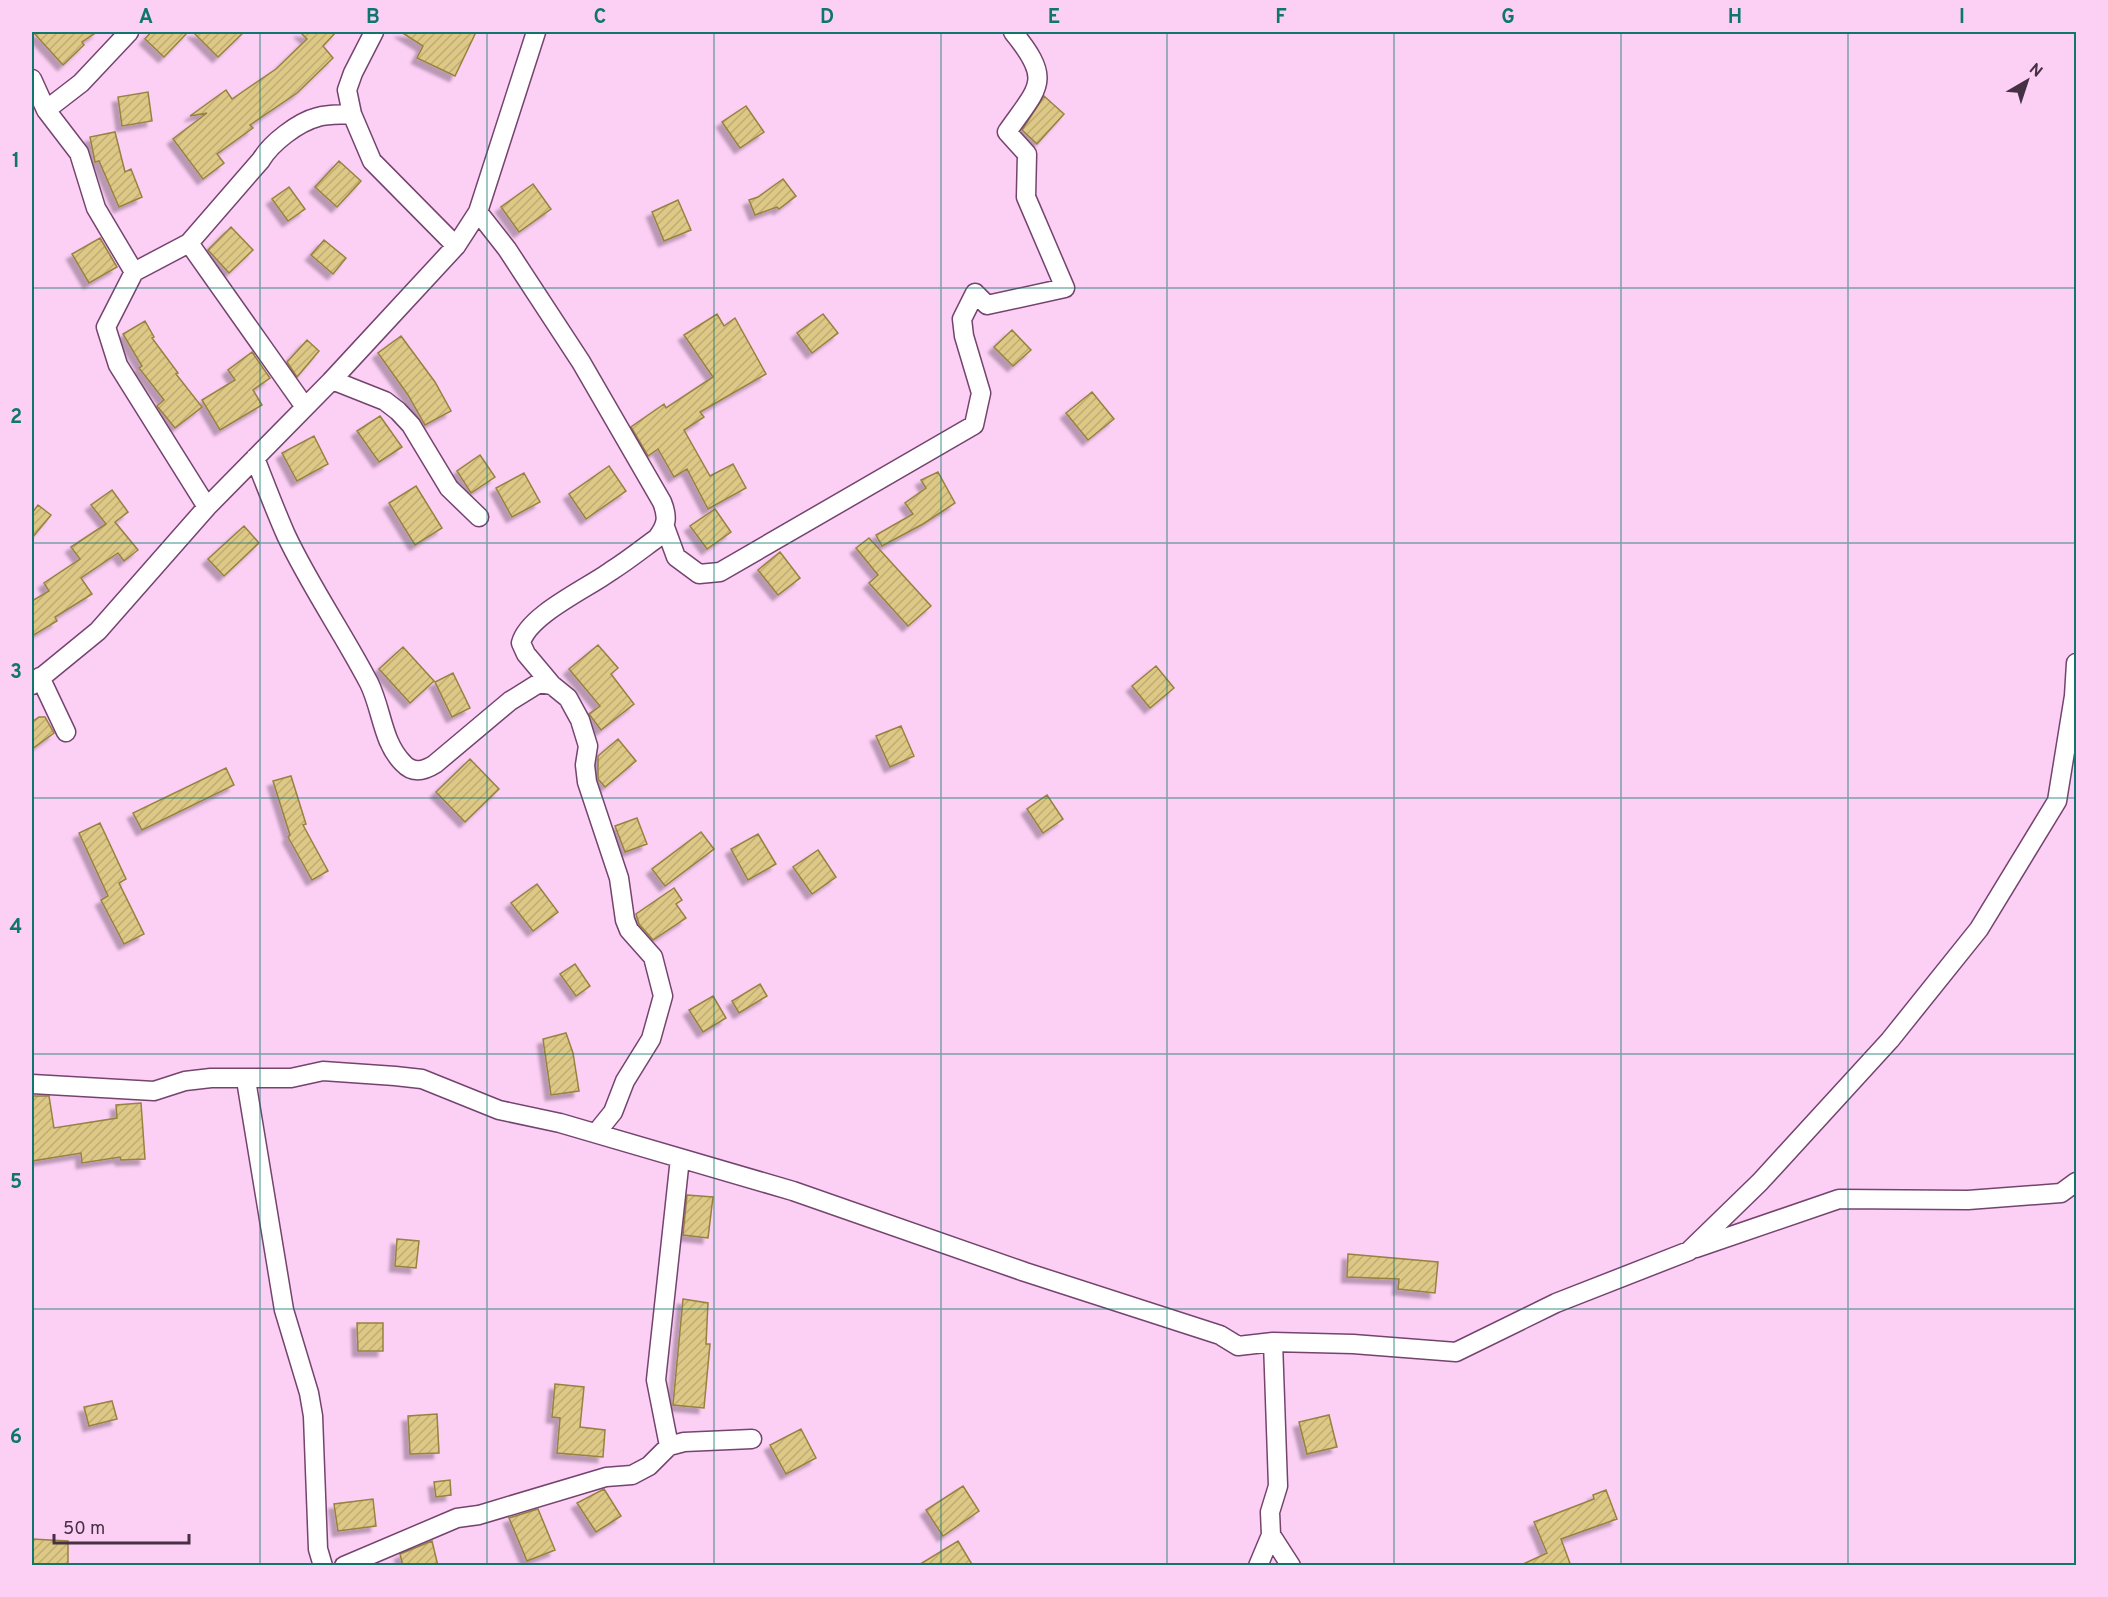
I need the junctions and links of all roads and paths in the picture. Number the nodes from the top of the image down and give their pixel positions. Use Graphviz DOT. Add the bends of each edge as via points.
graph roads {
  1 [pos="129,32"];
  2 [pos="374,32"];
  3 [pos="537,32"];
  4 [pos="1013,32"];
  5 [pos="32,79"];
  6 [pos="46,110"];
  7 [pos="352,114"];
  8 [pos="478,212"];
  9 [pos="189,243"];
  10 [pos="456,246"];
  11 [pos="134,272"];
  12 [pos="332,380"];
  13 [pos="305,407"];
  14 [pos="255,458"];
  15 [pos="207,507"];
  16 [pos="479,517"];
  17 [pos="665,527"];
  18 [pos="2076,663"];
  19 [pos="36,681"];
  20 [pos="552,685"];
  21 [pos="66,732"];
  22 [pos="246,1080"];
  23 [pos="32,1084"];
  24 [pos="596,1133"];
  25 [pos="680,1158"];
  26 [pos="2076,1182"];
  27 [pos="1689,1251"];
  28 [pos="1273,1342"];
  29 [pos="752,1439"];
  30 [pos="669,1446"];
  31 [pos="1271,1535"];
  32 [pos="325,1564"];
  33 [pos="1286,1565"];
  34 [pos="344,1566"];
  35 [pos="1258,1566"];
  1 -- 6 [label="street" via="81,83"];
  2 -- 7 [label="street" via="348,90"];
  3 -- 8 [label="street"];
  4 -- 17 [label="street" via="1039,73 1038,89 1007,132 1027,154 1026,197 1065,288 987,305 975,293 962,319 963,336 981,393 974,425 720,572 699,574 676,557"];
  5 -- 6 [label="street"];
  6 -- 11 [label="street" via="79,153 96,208"];
  7 -- 9 [label="street" via="320,116 308,121 267,150"];
  7 -- 10 [label="street" via="372,162"];
  8 -- 10 [label="street"];
  8 -- 17 [label="street" via="581,362 662,502 667,516"];
  9 -- 11 [label="street"];
  9 -- 13 [label="street"];
  10 -- 12 [label="street"];
  11 -- 15 [label="street" via="106,327 118,365"];
  12 -- 13 [label="street"];
  12 -- 16 [label="street" via="385,401 398,411 411,424 449,488"];
  13 -- 14 [label="street"];
  14 -- 15 [label="street"];
  14 -- 20 [label="street" via="286,535 370,685 386,735 405,765 416,771 424,770 510,700 539,683"];
  15 -- 19 [label="street" via="98,631"];
  17 -- 20 [label="street" via="657,538 523,634 521,643 526,654"];
  18 -- 27 [label="street" via="2057,801 1979,929 1890,1040 1760,1182"];
  19 -- 21 [label="street"];
  20 -- 24 [label="street" via="568,698 580,720 588,746 587,782 620,878 625,920 653,957 663,996 651,1039 625,1081 613,1112"];
  22 -- 23 [label="street" via="185,1081 153,1091"];
  22 -- 24 [label="street" via="291,1078 323,1071 422,1079 499,1110"];
  22 -- 32 [label="street" via="284,1310 314,1416 318,1549"];
  24 -- 25 [label="street"];
  25 -- 28 [label="street" via="803,1194 1220,1335 1238,1346"];
  25 -- 30 [label="street" via="656,1380"];
  26 -- 27 [label="street" via="2061,1193 1968,1200 1839,1199"];
  27 -- 28 [label="street" via="1556,1303 1456,1352"];
  28 -- 31 [label="street" via="1274,1415 1279,1443"];
  29 -- 30 [label="street"];
  30 -- 34 [label="street" via="649,1466 632,1474 606,1477 458,1518"];
  31 -- 33 [label="street"];
  31 -- 35 [label="street"];
}
